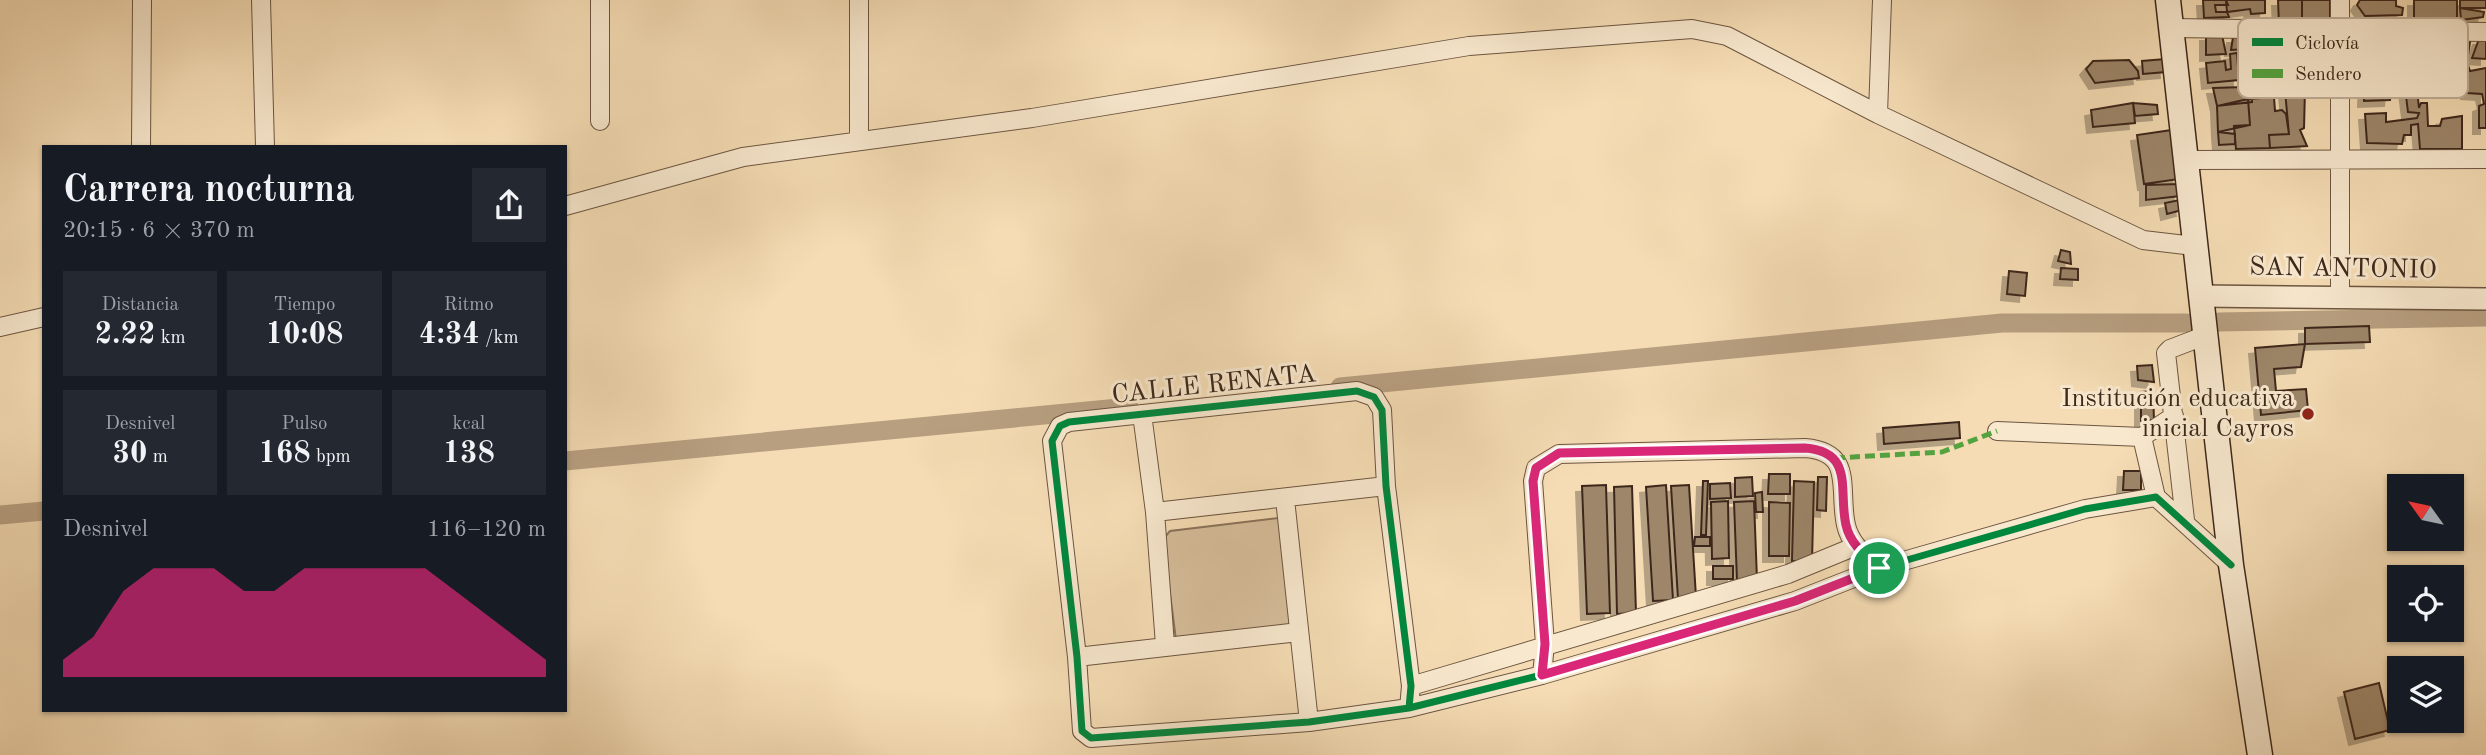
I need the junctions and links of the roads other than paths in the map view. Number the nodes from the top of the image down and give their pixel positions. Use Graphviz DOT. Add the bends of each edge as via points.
graph roads {
  1 [pos="142,0"];
  2 [pos="261,0"];
  3 [pos="600,0"];
  4 [pos="859,0"];
  5 [pos="1882,0"];
  6 [pos="2168,0"];
  7 [pos="2340,0"];
  8 [pos="2340,18"];
  9 [pos="2171,28"];
  10 [pos="2238,29"];
  11 [pos="2468,32"];
  12 [pos="2486,32"];
  13 [pos="2341,98"];
  14 [pos="1878,114"];
  15 [pos="600,121"];
  16 [pos="859,141"];
  17 [pos="141,145"];
  18 [pos="265,145"];
  19 [pos="2486,159"];
  20 [pos="2185,160"];
  21 [pos="2342,160"];
  22 [pos="567,205"];
  23 [pos="2194,246"];
  24 [pos="2200,296"];
  25 [pos="2340,296"];
  26 [pos="2486,299"];
  27 [pos="42,317"];
  28 [pos="0,327"];
  29 [pos="2204,336"];
  30 [pos="1142,414"];
  31 [pos="2174,416"];
  32 [pos="1997,431"];
  33 [pos="2142,438"];
  34 [pos="1386,486"];
  35 [pos="2156,497"];
  36 [pos="1285,499"];
  37 [pos="1155,512"];
  38 [pos="2185,520"];
  39 [pos="1856,546"];
  40 [pos="2231,565"];
  41 [pos="1879,568"];
  42 [pos="1299,632"];
  43 [pos="1545,644"];
  44 [pos="1165,645"];
  45 [pos="1077,657"];
  46 [pos="1542,675"];
  47 [pos="1411,686"];
  48 [pos="1409,708"];
  49 [pos="1309,722"];
  50 [pos="2260,755"];
  1 -- 17 [label="street"];
  2 -- 18 [label="street"];
  3 -- 15 [label="street"];
  4 -- 16 [label="street"];
  5 -- 14 [label="street"];
  6 -- 9 [label="main road"];
  7 -- 8 [label="street"];
  9 -- 10 [label="street"];
  9 -- 20 [label="main road"];
  11 -- 12 [label="street"];
  13 -- 21 [label="street"];
  14 -- 16 [label="street" via="1727,36 1692,29 1469,46 1032,118"];
  14 -- 23 [label="street" via="2143,240"];
  16 -- 22 [label="street" via="743,157"];
  19 -- 21 [label="street"];
  20 -- 21 [label="street"];
  20 -- 23 [label="main road"];
  21 -- 25 [label="street"];
  23 -- 24 [label="main road"];
  24 -- 25 [label="street, SAN ANTONIO"];
  24 -- 29 [label="main road"];
  25 -- 26 [label="street, SAN ANTONIO"];
  27 -- 28 [label="street"];
  29 -- 31 [label="street" via="2166,353"];
  29 -- 40 [label="main road"];
  30 -- 34 [label="street, CALLE RENATA" via="1357,391 1374,397 1382,410"];
  30 -- 37 [label="street"];
  30 -- 45 [label="street, CALLE RENATA" via="1069,422 1060,426 1052,441"];
  31 -- 33 [label="street"];
  31 -- 38 [label="street"];
  32 -- 33 [label="street"];
  33 -- 35 [label="street"];
  34 -- 36 [label="street"];
  34 -- 47 [label="street"];
  35 -- 38 [label="street"];
  35 -- 41 [label="street" via="2085,509"];
  36 -- 37 [label="street"];
  36 -- 42 [label="street"];
  37 -- 44 [label="street"];
  38 -- 40 [label="street"];
  39 -- 41 [label="street"];
  39 -- 43 [label="street" via="1788,574"];
  39 -- 43 [label="street" via="1846,527 1843,485 1835,458 1826,452 1805,448 1559,453 1536,468 1533,481"];
  40 -- 50 [label="main road"];
  41 -- 46 [label="street" via="1795,601"];
  42 -- 44 [label="street"];
  42 -- 49 [label="street"];
  43 -- 46 [label="street"];
  43 -- 47 [label="street"];
  44 -- 45 [label="street"];
  45 -- 49 [label="street" via="1082,731 1091,738"];
  46 -- 48 [label="street"];
  47 -- 48 [label="street"];
  48 -- 49 [label="street"];
}
